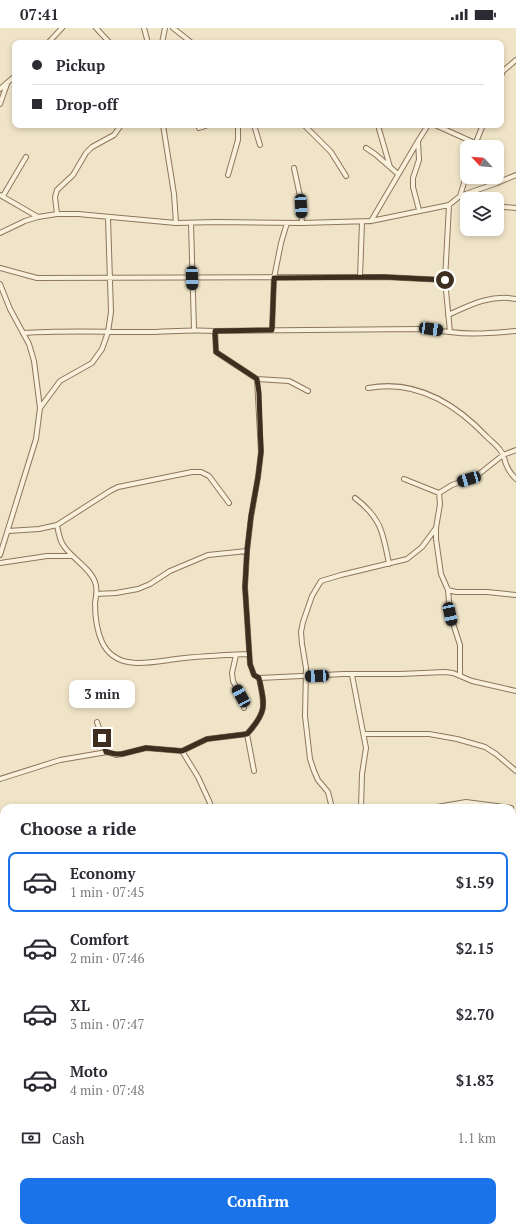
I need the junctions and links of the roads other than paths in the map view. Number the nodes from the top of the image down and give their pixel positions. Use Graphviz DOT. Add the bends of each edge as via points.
graph roads {
  1 [pos="62,28"];
  2 [pos="96,28"];
  3 [pos="144,28"];
  4 [pos="166,28"];
  5 [pos="173,28"];
  6 [pos="51,40"];
  7 [pos="107,40"];
  8 [pos="147,40"];
  9 [pos="163,40"];
  10 [pos="188,40"];
  11 [pos="516,60"];
  12 [pos="504,71"];
  13 [pos="12,79"];
  14 [pos="7,84"];
  15 [pos="0,89"];
  16 [pos="0,104"];
  17 [pos="119,128"];
  18 [pos="163,128"];
  19 [pos="238,128"];
  20 [pos="255,128"];
  21 [pos="307,128"];
  22 [pos="426,128"];
  23 [pos="441,128"];
  24 [pos="482,128"];
  25 [pos="379,129"];
  26 [pos="464,140"];
  27 [pos="476,140"];
  28 [pos="418,141"];
  29 [pos="260,145"];
  30 [pos="366,148"];
  31 [pos="26,157"];
  32 [pos="294,168"];
  33 [pos="391,168"];
  34 [pos="398,174"];
  35 [pos="228,175"];
  36 [pos="516,175"];
  37 [pos="346,176"];
  38 [pos="471,192"];
  39 [pos="1,196"];
  40 [pos="460,196"];
  41 [pos="449,205"];
  42 [pos="504,206"];
  43 [pos="516,208"];
  44 [pos="419,210"];
  45 [pos="57,214"];
  46 [pos="38,216"];
  47 [pos="108,218"];
  48 [pos="371,221"];
  49 [pos="362,222"];
  50 [pos="176,223"];
  51 [pos="191,223"];
  52 [pos="287,223"];
  53 [pos="302,223"];
  54 [pos="0,233"];
  55 [pos="0,268"];
  56 [pos="110,277"];
  57 [pos="360,277"];
  58 [pos="192,278"];
  59 [pos="274,278"];
  60 [pos="445,280"];
  61 [pos="0,284"];
  62 [pos="516,299"];
  63 [pos="448,315"];
  64 [pos="194,329"];
  65 [pos="272,330"];
  66 [pos="215,331"];
  67 [pos="516,331"];
  68 [pos="108,332"];
  69 [pos="450,332"];
  70 [pos="23,333"];
  71 [pos="257,379"];
  72 [pos="368,388"];
  73 [pos="308,391"];
  74 [pos="40,408"];
  75 [pos="516,450"];
  76 [pos="503,455"];
  77 [pos="404,479"];
  78 [pos="516,479"];
  79 [pos="439,493"];
  80 [pos="355,498"];
  81 [pos="229,503"];
  82 [pos="57,525"];
  83 [pos="436,528"];
  84 [pos="8,531"];
  85 [pos="247,551"];
  86 [pos="0,555"];
  87 [pos="74,556"];
  88 [pos="0,563"];
  89 [pos="389,564"];
  90 [pos="448,590"];
  91 [pos="96,594"];
  92 [pos="516,595"];
  93 [pos="249,654"];
  94 [pos="236,655"];
  95 [pos="352,675"];
  96 [pos="460,676"];
  97 [pos="306,677"];
  98 [pos="259,678"];
  99 [pos="516,691"];
  100 [pos="244,708"];
  101 [pos="97,722"];
  102 [pos="247,734"];
  103 [pos="364,734"];
  104 [pos="182,751"];
  105 [pos="106,752"];
  106 [pos="254,771"];
  107 [pos="516,771"];
  108 [pos="0,779"];
  109 [pos="210,804"];
  110 [pos="331,804"];
  111 [pos="361,804"];
  112 [pos="454,804"];
  113 [pos="481,804"];
  1 -- 6 [label="street"];
  2 -- 7 [label="street"];
  3 -- 8 [label="street"];
  4 -- 9 [label="street"];
  5 -- 10 [label="street"];
  11 -- 12 [label="street"];
  13 -- 14 [label="street"];
  14 -- 15 [label="street"];
  14 -- 16 [label="street"];
  17 -- 45 [label="street" via="114,135 86,153 73,175 57,190"];
  18 -- 50 [label="street"];
  19 -- 35 [label="street" via="238,140"];
  20 -- 29 [label="street"];
  21 -- 37 [label="street" via="331,152"];
  22 -- 28 [label="street"];
  23 -- 26 [label="street"];
  24 -- 27 [label="street"];
  25 -- 33 [label="street"];
  28 -- 34 [label="street"];
  28 -- 44 [label="street" via="419,160 413,186"];
  30 -- 33 [label="street"];
  31 -- 39 [label="street"];
  32 -- 53 [label="street"];
  33 -- 34 [label="street"];
  34 -- 48 [label="street"];
  36 -- 38 [label="street"];
  39 -- 46 [label="street"];
  40 -- 41 [label="street"];
  41 -- 44 [label="street"];
  41 -- 60 [label="street"];
  42 -- 43 [label="street"];
  44 -- 48 [label="street"];
  45 -- 46 [label="street"];
  45 -- 47 [label="street"];
  46 -- 54 [label="street"];
  47 -- 50 [label="street"];
  47 -- 56 [label="street"];
  48 -- 49 [label="street"];
  49 -- 53 [label="street"];
  49 -- 57 [label="street"];
  50 -- 51 [label="street"];
  51 -- 52 [label="street"];
  51 -- 58 [label="street"];
  52 -- 53 [label="street"];
  52 -- 59 [label="street"];
  55 -- 56 [label="street" via="37,278"];
  56 -- 58 [label="street"];
  56 -- 68 [label="street" via="111,312"];
  57 -- 59 [label="street"];
  57 -- 60 [label="street"];
  58 -- 59 [label="street"];
  58 -- 64 [label="street"];
  59 -- 65 [label="street"];
  60 -- 63 [label="street"];
  61 -- 70 [label="street"];
  62 -- 63 [label="street" via="505,297 480,301"];
  63 -- 69 [label="street"];
  64 -- 66 [label="street"];
  64 -- 68 [label="street"];
  65 -- 66 [label="street"];
  65 -- 69 [label="street" via="420,329"];
  66 -- 71 [label="street" via="217,354"];
  67 -- 69 [label="street" via="483,334"];
  68 -- 70 [label="street"];
  68 -- 74 [label="street" via="102,348 92,363 60,381"];
  70 -- 74 [label="street" via="34,361"];
  71 -- 73 [label="street" via="289,381"];
  71 -- 85 [label="street" via="261,452"];
  72 -- 76 [label="street" via="410,388 426,392 459,410 481,429"];
  74 -- 84 [label="street" via="36,439"];
  75 -- 76 [label="street"];
  76 -- 78 [label="street"];
  76 -- 79 [label="street" via="479,474"];
  77 -- 79 [label="street"];
  79 -- 83 [label="street"];
  80 -- 89 [label="street" via="378,521"];
  81 -- 82 [label="street" via="209,476 201,472 192,472 118,487"];
  82 -- 84 [label="street"];
  82 -- 87 [label="street" via="62,542"];
  83 -- 89 [label="street" via="412,557"];
  83 -- 90 [label="street" via="441,574"];
  84 -- 86 [label="street"];
  85 -- 91 [label="street" via="208,555 170,571 138,590"];
  85 -- 93 [label="street" via="245,587"];
  87 -- 88 [label="street" via="47,556"];
  87 -- 91 [label="street" via="92,576 96,583"];
  89 -- 97 [label="street" via="319,583 306,612 301,632"];
  90 -- 92 [label="street"];
  90 -- 96 [label="street" via="450,614 460,644"];
  91 -- 94 [label="street" via="95,611 102,641 106,650 118,659 138,664"];
  93 -- 94 [label="street"];
  93 -- 98 [label="street" via="252,672"];
  94 -- 100 [label="street" via="233,681"];
  95 -- 96 [label="street" via="445,672"];
  95 -- 97 [label="street"];
  95 -- 103 [label="street"];
  96 -- 99 [label="street"];
  97 -- 98 [label="street"];
  97 -- 110 [label="street" via="305,716 310,759 318,780 328,792"];
  98 -- 102 [label="street" via="264,707 258,722"];
  101 -- 105 [label="street"];
  102 -- 104 [label="street" via="207,739"];
  102 -- 106 [label="street"];
  103 -- 107 [label="street" via="429,734 457,739 485,747"];
  103 -- 111 [label="street" via="366,748"];
  104 -- 105 [label="street" via="146,748 122,754"];
  104 -- 109 [label="street" via="198,777"];
  105 -- 108 [label="street" via="60,760"];
  112 -- 113 [label="street"];
}
